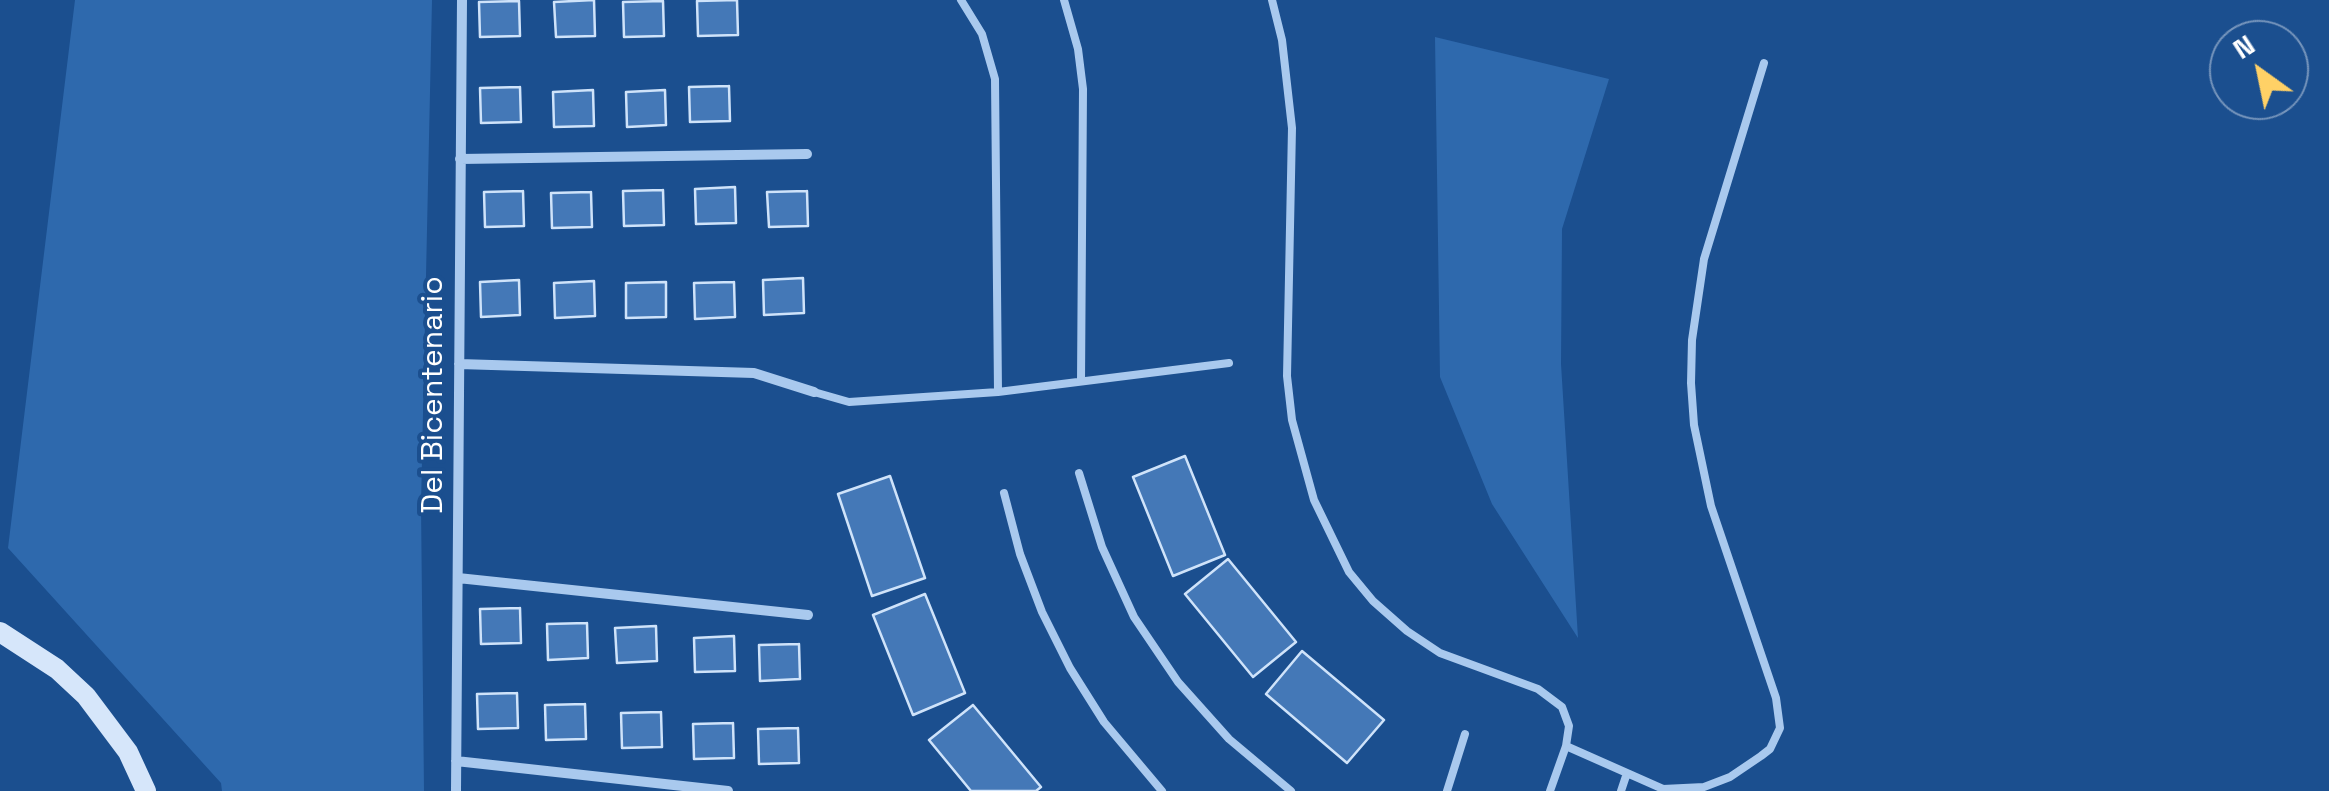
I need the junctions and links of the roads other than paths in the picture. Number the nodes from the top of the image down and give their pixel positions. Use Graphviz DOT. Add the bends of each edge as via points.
graph roads {
  1 [pos="462,0"];
  2 [pos="961,0"];
  3 [pos="1064,0"];
  4 [pos="1272,0"];
  5 [pos="1764,63"];
  6 [pos="806,154"];
  7 [pos="460,159"];
  8 [pos="1229,363"];
  9 [pos="459,364"];
  10 [pos="1082,381"];
  11 [pos="814,392"];
  12 [pos="998,392"];
  13 [pos="1078,472"];
  14 [pos="1004,493"];
  15 [pos="458,578"];
  16 [pos="808,615"];
  17 [pos="0,632"];
  18 [pos="1466,734"];
  19 [pos="1566,746"];
  20 [pos="456,761"];
  21 [pos="1626,773"];
  22 [pos="146,791"];
  23 [pos="456,791"];
  24 [pos="728,791"];
  25 [pos="1162,791"];
  26 [pos="1290,791"];
  27 [pos="1448,791"];
  28 [pos="1550,791"];
  29 [pos="1621,791"];
  1 -- 7 [label="street, Del Bicentenario"];
  2 -- 12 [label="lane" via="982,34 995,79"];
  3 -- 10 [label="lane" via="1083,90"];
  4 -- 19 [label="lane" via="1292,128 1287,376 1314,500 1349,572 1373,602 1440,653 1556,700 1567,714"];
  5 -- 21 [label="lane" via="1704,259 1691,382 1708,493 1780,728 1770,749 1704,788 1663,789"];
  6 -- 7 [label="street"];
  7 -- 9 [label="street, Del Bicentenario"];
  8 -- 10 [label="lane"];
  9 -- 11 [label="street" via="754,373"];
  9 -- 15 [label="street, Del Bicentenario"];
  10 -- 12 [label="lane"];
  11 -- 12 [label="lane" via="849,402"];
  13 -- 26 [label="lane" via="1134,617 1178,682 1229,739"];
  14 -- 25 [label="lane" via="1025,568 1070,668 1104,722"];
  15 -- 16 [label="street"];
  15 -- 20 [label="street, Del Bicentenario"];
  17 -- 22 [label="street" via="86,696 128,752"];
  18 -- 27 [label="lane"];
  19 -- 21 [label="lane"];
  19 -- 28 [label="lane"];
  20 -- 23 [label="street, Del Bicentenario"];
  20 -- 24 [label="street"];
  21 -- 29 [label="lane"];
}
